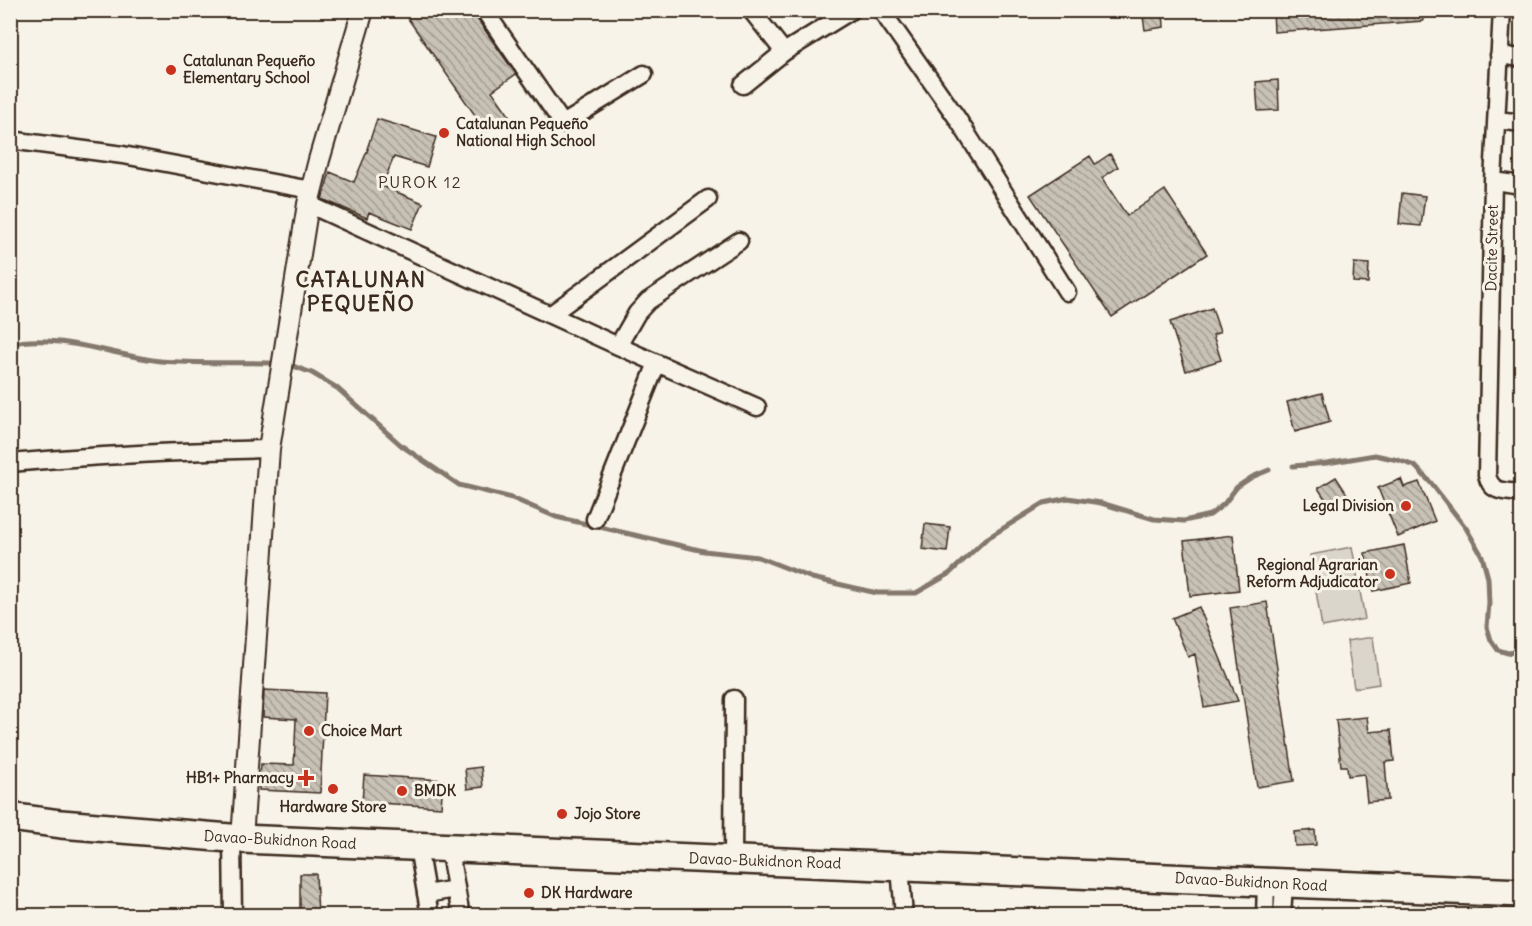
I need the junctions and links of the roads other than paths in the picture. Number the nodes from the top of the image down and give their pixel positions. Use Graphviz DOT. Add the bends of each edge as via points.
graph roads {
  1 [pos="363,10"];
  2 [pos="484,10"];
  3 [pos="751,10"];
  4 [pos="852,10"];
  5 [pos="881,10"];
  6 [pos="1502,10"];
  7 [pos="784,52"];
  8 [pos="1499,55"];
  9 [pos="1521,58"];
  10 [pos="644,75"];
  11 [pos="743,85"];
  12 [pos="1497,120"];
  13 [pos="1521,123"];
  14 [pos="10,140"];
  15 [pos="1493,181"];
  16 [pos="1521,184"];
  17 [pos="310,197"];
  18 [pos="708,199"];
  19 [pos="739,241"];
  20 [pos="1067,292"];
  21 [pos="550,315"];
  22 [pos="618,346"];
  23 [pos="657,363"];
  24 [pos="757,407"];
  25 [pos="269,449"];
  26 [pos="10,463"];
  27 [pos="1521,493"];
  28 [pos="595,519"];
  29 [pos="734,699"];
  30 [pos="10,816"];
  31 [pos="237,839"];
  32 [pos="418,847"];
  33 [pos="449,848"];
  34 [pos="733,860"];
  35 [pos="900,867"];
  36 [pos="1275,883"];
  37 [pos="456,889"];
  38 [pos="1521,893"];
  39 [pos="426,894"];
  40 [pos="232,915"];
  41 [pos="430,915"];
  42 [pos="461,915"];
  43 [pos="904,915"];
  44 [pos="1264,915"];
  45 [pos="1282,915"];
  1 -- 17 [label="street"];
  2 -- 10 [label="street" via="563,124"];
  3 -- 7 [label="street"];
  4 -- 7 [label="street"];
  5 -- 20 [label="street" via="957,118"];
  6 -- 8 [label="street, Dacite Street"];
  7 -- 11 [label="street"];
  8 -- 9 [label="street"];
  8 -- 12 [label="street, Dacite Street"];
  12 -- 13 [label="street"];
  12 -- 15 [label="street, Dacite Street"];
  14 -- 17 [label="street" via="123,155"];
  15 -- 16 [label="street"];
  15 -- 27 [label="street, Dacite Street" via="1487,475 1494,489"];
  17 -- 21 [label="street"];
  17 -- 25 [label="street"];
  18 -- 21 [label="street"];
  19 -- 22 [label="street" via="648,301"];
  21 -- 22 [label="street"];
  22 -- 23 [label="street"];
  23 -- 24 [label="street"];
  23 -- 28 [label="street"];
  25 -- 26 [label="street" via="152,452"];
  25 -- 31 [label="street"];
  29 -- 34 [label="street"];
  30 -- 31 [label="highway, Davao-Bukidnon Road" via="61,825"];
  31 -- 32 [label="highway, Davao-Bukidnon Road"];
  31 -- 40 [label="street"];
  32 -- 33 [label="highway, Davao-Bukidnon Road"];
  32 -- 39 [label="street"];
  33 -- 34 [label="highway, Davao-Bukidnon Road"];
  33 -- 37 [label="street"];
  34 -- 35 [label="highway, Davao-Bukidnon Road"];
  35 -- 36 [label="highway, Davao-Bukidnon Road"];
  35 -- 43 [label="street"];
  36 -- 38 [label="highway, Davao-Bukidnon Road"];
  36 -- 44 [label="street"];
  36 -- 45 [label="street"];
  37 -- 39 [label="street"];
  37 -- 42 [label="street"];
  39 -- 41 [label="street"];
}
